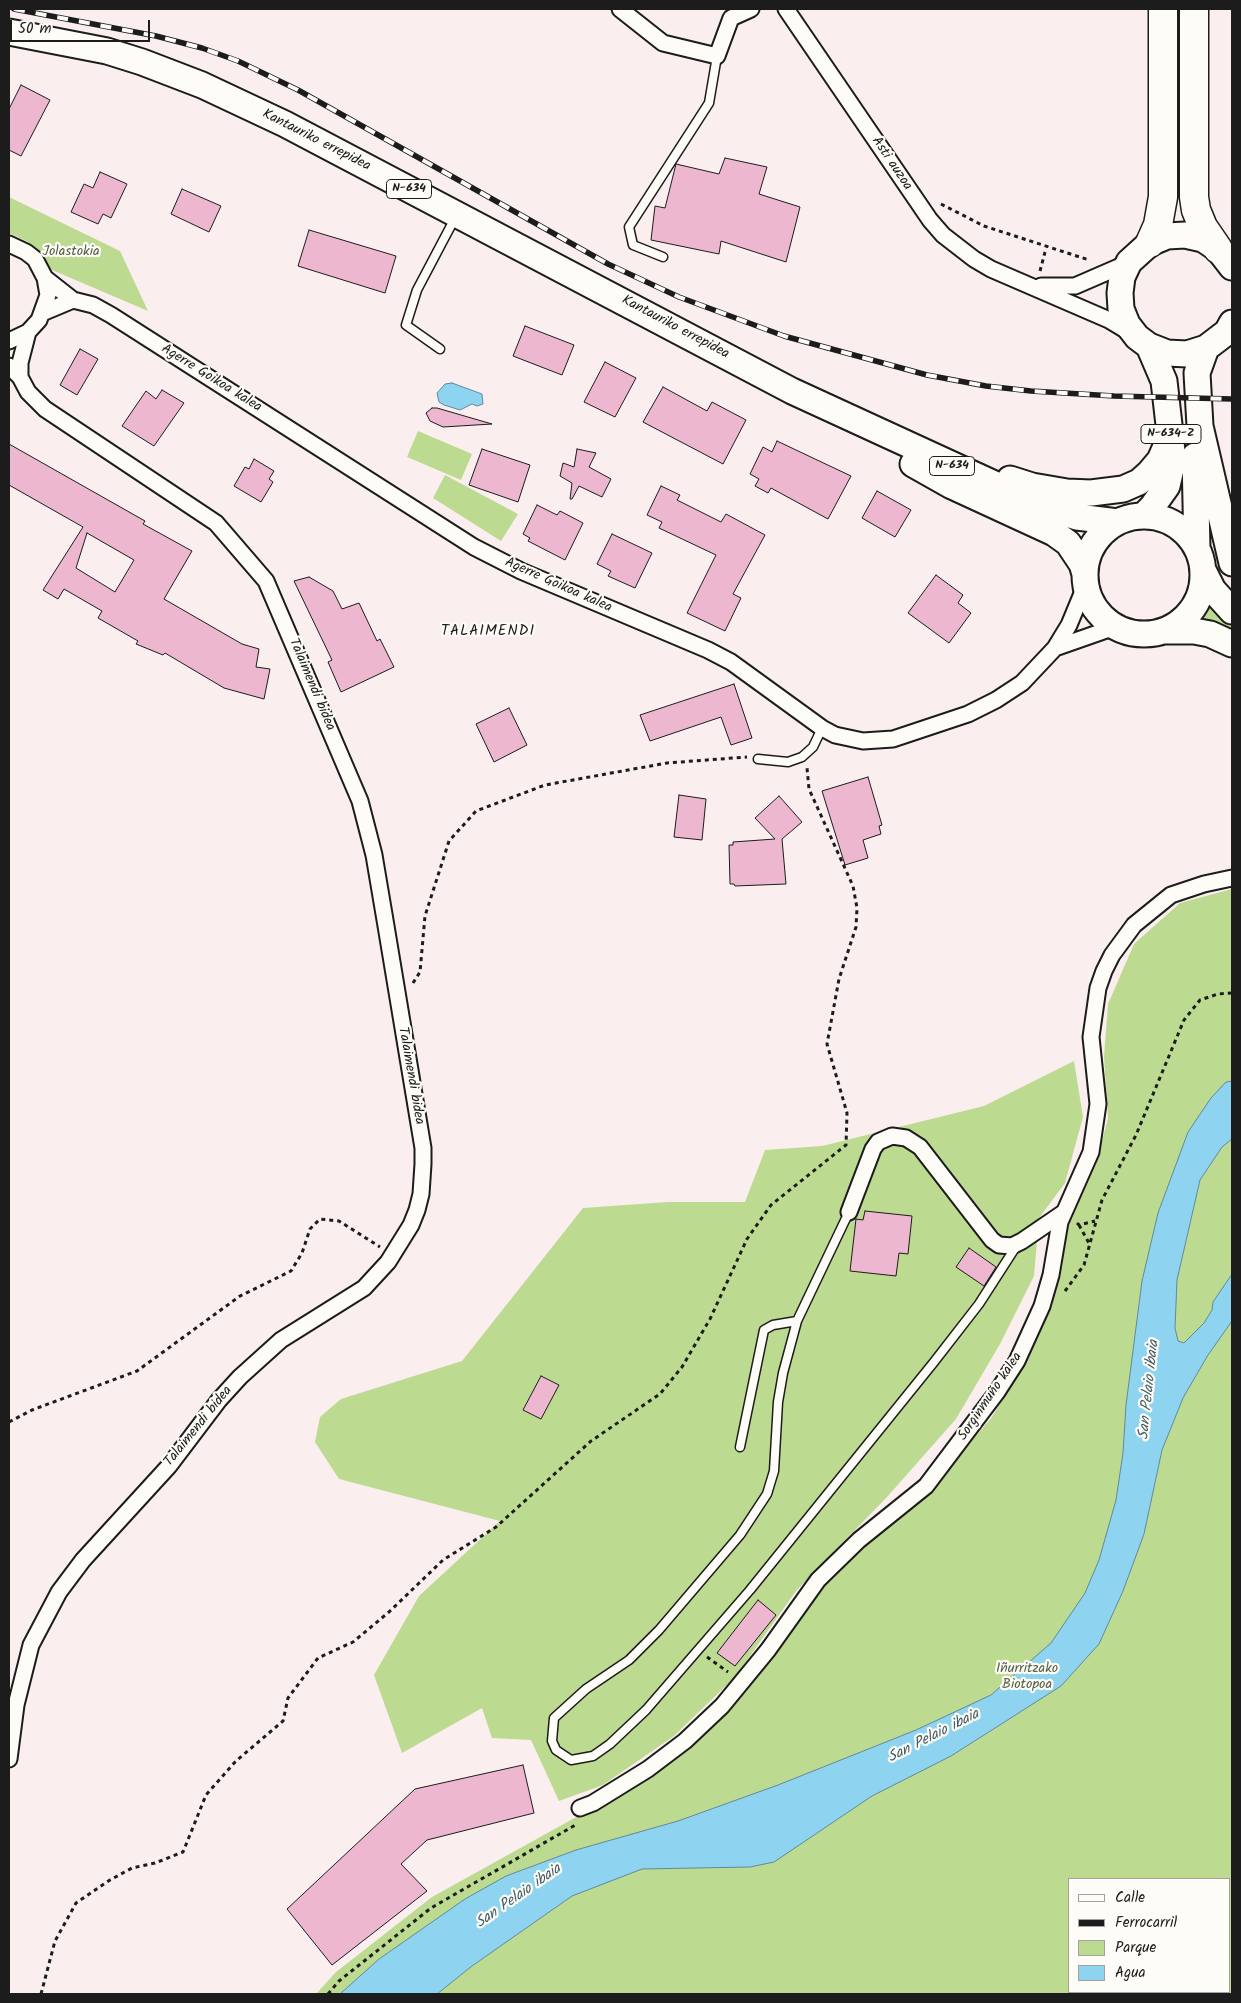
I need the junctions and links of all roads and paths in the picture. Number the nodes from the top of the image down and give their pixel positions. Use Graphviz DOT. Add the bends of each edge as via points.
graph roads {
  1 [pos="620,9"];
  2 [pos="751,9"];
  3 [pos="786,9"];
  4 [pos="1163,9"];
  5 [pos="1194,9"];
  6 [pos="11,35"];
  7 [pos="717,56"];
  8 [pos="937,202"];
  9 [pos="457,214"];
  10 [pos="1150,243"];
  11 [pos="9,244"];
  12 [pos="1046,252"];
  13 [pos="663,258"];
  14 [pos="1225,258"];
  15 [pos="1089,260"];
  16 [pos="1129,262"];
  17 [pos="1040,272"];
  18 [pos="45,278"];
  19 [pos="1029,285"];
  20 [pos="73,300"];
  21 [pos="42,313"];
  22 [pos="1230,327"];
  23 [pos="28,332"];
  24 [pos="9,340"];
  25 [pos="1143,341"];
  26 [pos="1206,348"];
  27 [pos="440,349"];
  28 [pos="14,371"];
  29 [pos="1197,373"];
  30 [pos="792,391"];
  31 [pos="1171,436"];
  32 [pos="946,463"];
  33 [pos="1143,516"];
  34 [pos="1118,522"];
  35 [pos="1201,560"];
  36 [pos="1232,563"];
  37 [pos="1085,579"];
  38 [pos="1232,611"];
  39 [pos="1115,627"];
  40 [pos="1164,631"];
  41 [pos="1232,644"];
  42 [pos="1056,648"];
  43 [pos="822,728"];
  44 [pos="758,759"];
  45 [pos="807,764"];
  46 [pos="1232,878"];
  47 [pos="1232,993"];
  48 [pos="398,1007"];
  49 [pos="849,1212"];
  50 [pos="1063,1213"];
  51 [pos="1080,1225"];
  52 [pos="1018,1243"];
  53 [pos="1090,1246"];
  54 [pos="394,1255"];
  55 [pos="1063,1293"];
  56 [pos="797,1321"];
  57 [pos="9,1422"];
  58 [pos="740,1447"];
  59 [pos="698,1650"];
  60 [pos="744,1681"];
  61 [pos="9,1759"];
  62 [pos="582,1814"];
  63 [pos="41,1994"];
  64 [pos="328,1994"];
  1 -- 7 [label="street" via="663,43"];
  2 -- 7 [label="street" via="731,18"];
  3 -- 19 [label="street, Asti auzoa" via="930,220 974,259"];
  4 -- 10 [label="highway" via="1163,197 1158,225"];
  5 -- 14 [label="highway" via="1194,197 1203,227"];
  6 -- 9 [label="highway, Kantauriko errepidea / N-634" via="107,51 202,85 285,124"];
  7 -- 13 [label="lane" via="709,103 629,227 633,246"];
  8 -- 15 [label="path" via="984,226"];
  9 -- 27 [label="lane" via="417,290 406,325"];
  9 -- 30 [label="highway, Kantauriko errepidea / N-634"];
  10 -- 14 [label="highway" via="1167,236 1185,235 1203,239"];
  10 -- 16 [label="highway"];
  11 -- 18 [label="street" via="35,259"];
  12 -- 17 [label="path"];
  16 -- 19 [label="street, Asti auzoa" via="1075,286"];
  16 -- 25 [label="highway" via="1122,277 1122,309 1127,324"];
  18 -- 20 [label="street, Agerre Goikoa kalea"];
  18 -- 21 [label="street" via="48,295"];
  19 -- 25 [label="street, Asti auzoa" via="1109,320"];
  20 -- 21 [label="street"];
  20 -- 43 [label="street, Agerre Goikoa kalea" via="93,304 111,315 474,547 521,571 708,650 731,662"];
  21 -- 23 [label="street"];
  22 -- 26 [label="highway"];
  23 -- 24 [label="street"];
  23 -- 28 [label="street, Talaimendi bidea" via="20,363"];
  25 -- 26 [label="highway" via="1167,353 1187,354"];
  25 -- 31 [label="highway, N-634-Z" via="1164,381"];
  26 -- 29 [label="highway"];
  28 -- 48 [label="street, Talaimendi bidea" via="45,409 216,523 266,581 360,801 375,865"];
  29 -- 35 [label="highway, N-634-Z" via="1191,409"];
  29 -- 36 [label="highway" via="1204,447"];
  30 -- 32 [label="highway, N-634"];
  30 -- 37 [label="highway, N-634" via="952,486 1054,533 1068,544 1082,564"];
  31 -- 32 [label="highway" via="1160,460 1139,482 1109,492 1067,492 1032,486 966,464"];
  31 -- 33 [label="highway, N-634-Z" via="1172,472 1167,486"];
  32 -- 34 [label="highway, N-634" via="1040,505 1077,517"];
  33 -- 34 [label="highway, N-634"];
  33 -- 35 [label="highway, N-634" via="1175,524 1188,535"];
  34 -- 37 [label="highway, N-634" via="1104,531 1094,544 1087,558"];
  35 -- 38 [label="highway, N-634" via="1213,590"];
  35 -- 40 [label="highway, N-634" via="1202,591 1180,622"];
  37 -- 39 [label="highway, N-634" via="1091,601 1101,616"];
  37 -- 42 [label="street"];
  39 -- 40 [label="highway, N-634" via="1139,634"];
  39 -- 42 [label="street"];
  40 -- 41 [label="highway, N-634" via="1202,633"];
  42 -- 43 [label="street, Agerre Goikoa kalea" via="1022,684 996,700 951,720 878,741 848,738"];
  43 -- 44 [label="lane" via="813,747 802,758 788,762"];
  44 -- 48 [label="path" via="730,757 601,774 546,785 476,811 449,841 425,916 420,972"];
  45 -- 63 [label="path" via="809,789 852,886 857,908 856,927 839,979 827,1044 847,1113 846,1145 771,1206 747,1239 710,1320 682,1367 660,1394 591,1441 496,1527 443,1560 390,1612 352,1642 318,1658 288,1698 283,1721 236,1761 206,1795 183,1852 132,1868 76,1904 55,1941"];
  46 -- 50 [label="street, Sorginmuño kalea" via="1171,895 1134,925 1112,954 1098,988 1091,1037 1098,1104 1091,1152"];
  47 -- 53 [label="path" via="1200,1000 1184,1020 1136,1135 1102,1200"];
  48 -- 54 [label="street, Talaimendi bidea" via="424,1164 417,1210"];
  49 -- 52 [label="street" via="878,1142 899,1136 920,1147 992,1240 1005,1246"];
  49 -- 56 [label="lane"];
  50 -- 52 [label="street"];
  50 -- 60 [label="street, Sorginmuño kalea" via="1042,1306 1017,1361 997,1392 926,1486 859,1540 818,1580"];
  51 -- 53 [label="path"];
  52 -- 59 [label="lane" via="979,1304 934,1362"];
  53 -- 55 [label="path" via="1084,1265"];
  54 -- 57 [label="path" via="339,1221 320,1219 310,1229 302,1253 291,1270 240,1296 137,1371 32,1410"];
  54 -- 61 [label="street, Talaimendi bidea" via="364,1288 304,1324 260,1358 219,1400 169,1466 83,1560 50,1608 31,1646 19,1691"];
  56 -- 58 [label="lane" via="764,1330"];
  56 -- 59 [label="lane" via="783,1373 774,1471 767,1494 740,1535 659,1630 629,1660 586,1689 554,1718 552,1741 556,1750 571,1760 593,1756 646,1710"];
  59 -- 60 [label="path"];
  60 -- 62 [label="street, Sorginmuño kalea" via="691,1736 648,1770"];
  62 -- 64 [label="path" via="431,1908 339,1981"];
}
